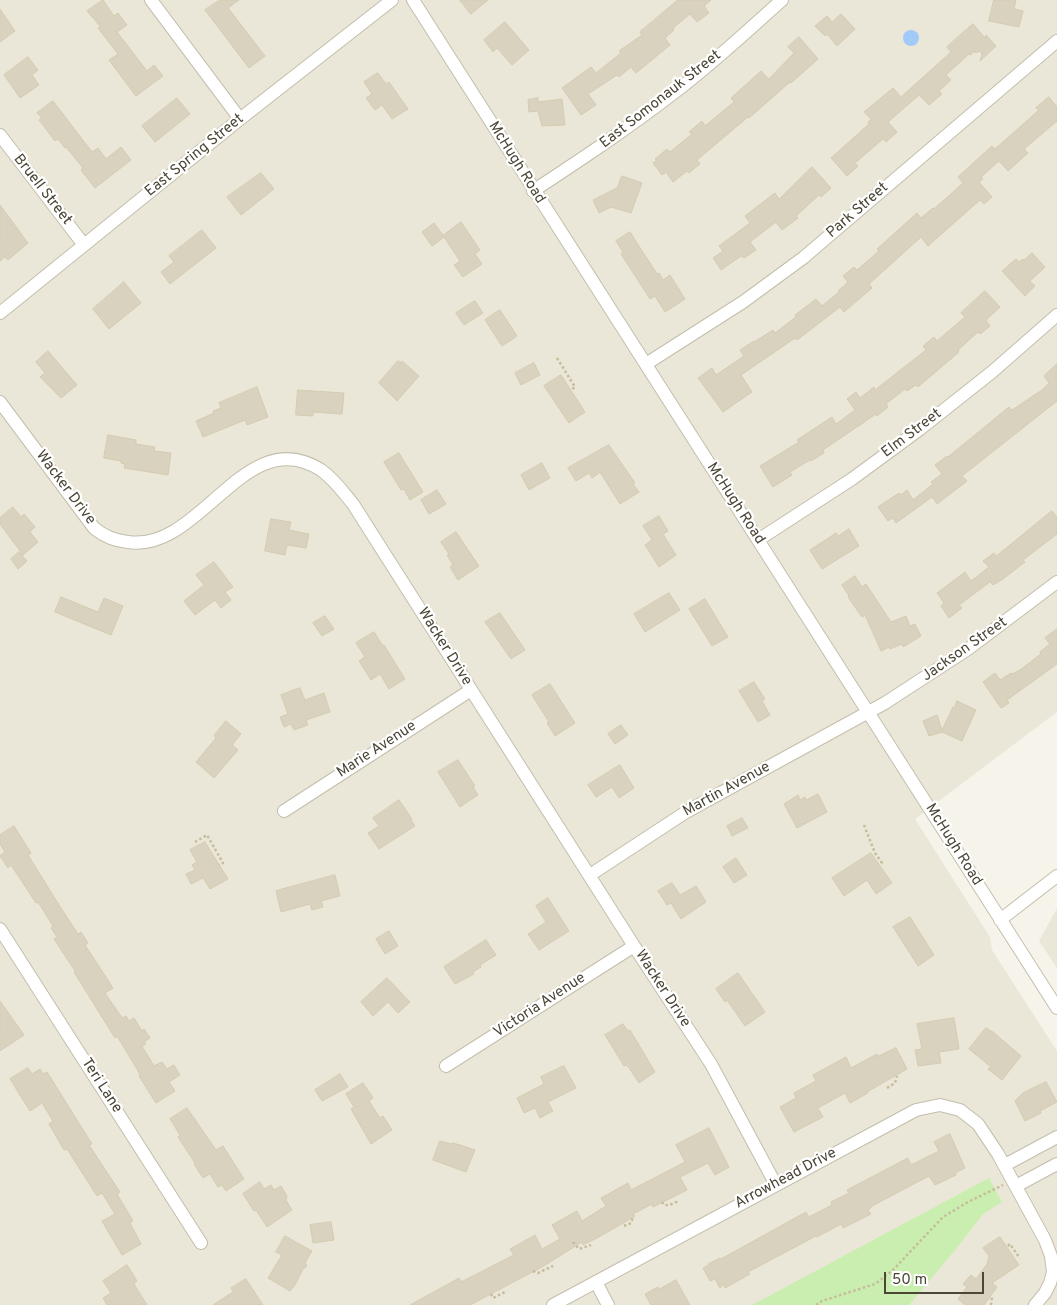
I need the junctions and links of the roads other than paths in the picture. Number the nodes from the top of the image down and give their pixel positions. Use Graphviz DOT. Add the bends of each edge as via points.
graph roads {
  1 [pos="151,0"];
  2 [pos="392,0"];
  3 [pos="412,0"];
  4 [pos="782,0"];
  5 [pos="1057,41"];
  6 [pos="240,119"];
  7 [pos="0,135"];
  8 [pos="533,191"];
  9 [pos="84,245"];
  10 [pos="0,313"];
  11 [pos="1057,314"];
  12 [pos="646,364"];
  13 [pos="0,402"];
  14 [pos="758,540"];
  15 [pos="1057,582"];
  16 [pos="471,690"];
  17 [pos="869,713"];
  18 [pos="284,811"];
  19 [pos="590,875"];
  20 [pos="1057,876"];
  21 [pos="1000,920"];
  22 [pos="0,929"];
  23 [pos="634,946"];
  24 [pos="1057,1008"];
  25 [pos="446,1066"];
  26 [pos="1057,1137"];
  27 [pos="1057,1164"];
  28 [pos="1005,1166"];
  29 [pos="776,1185"];
  30 [pos="1016,1186"];
  31 [pos="201,1243"];
  32 [pos="596,1282"];
  33 [pos="553,1305"];
  34 [pos="608,1305"];
  35 [pos="1035,1305"];
  1 -- 6 [label="street"];
  2 -- 6 [label="street, East Spring Street"];
  3 -- 8 [label="street, McHugh Road"];
  4 -- 8 [label="street, East Somonauk Street" via="672,94"];
  5 -- 12 [label="street, Park Street" via="803,258 743,302"];
  6 -- 9 [label="street, East Spring Street"];
  7 -- 9 [label="street, Bruell Street"];
  8 -- 12 [label="street, McHugh Road"];
  9 -- 10 [label="street, East Spring Street"];
  11 -- 14 [label="street, Elm Street" via="992,372 920,428 852,479"];
  12 -- 14 [label="street, McHugh Road"];
  13 -- 16 [label="street, Wacker Drive" via="94,528 104,537 118,541 136,544 168,536 246,474 271,462 305,462 322,471 352,504"];
  14 -- 17 [label="street, McHugh Road"];
  15 -- 17 [label="street, Jackson Street" via="968,649"];
  16 -- 18 [label="street, Marie Avenue"];
  16 -- 19 [label="street, Wacker Drive"];
  17 -- 19 [label="street, Martin Avenue" via="686,812"];
  17 -- 21 [label="street, McHugh Road"];
  19 -- 23 [label="street, Wacker Drive"];
  20 -- 21 [label="street"];
  21 -- 24 [label="street, McHugh Road"];
  22 -- 31 [label="street, Teri Lane"];
  23 -- 25 [label="street, Victoria Avenue"];
  23 -- 29 [label="street, Wacker Drive" via="711,1064"];
  26 -- 28 [label="street"];
  27 -- 30 [label="street"];
  28 -- 29 [label="street, Arrowhead Drive" via="978,1124 960,1110 940,1105 916,1110"];
  28 -- 30 [label="street, Arrowhead Drive"];
  29 -- 32 [label="street, Arrowhead Drive"];
  30 -- 35 [label="street, Arrowhead Drive" via="1051,1256 1053,1272 1050,1283"];
  32 -- 33 [label="street, Arrowhead Drive"];
  32 -- 34 [label="street"];
}
